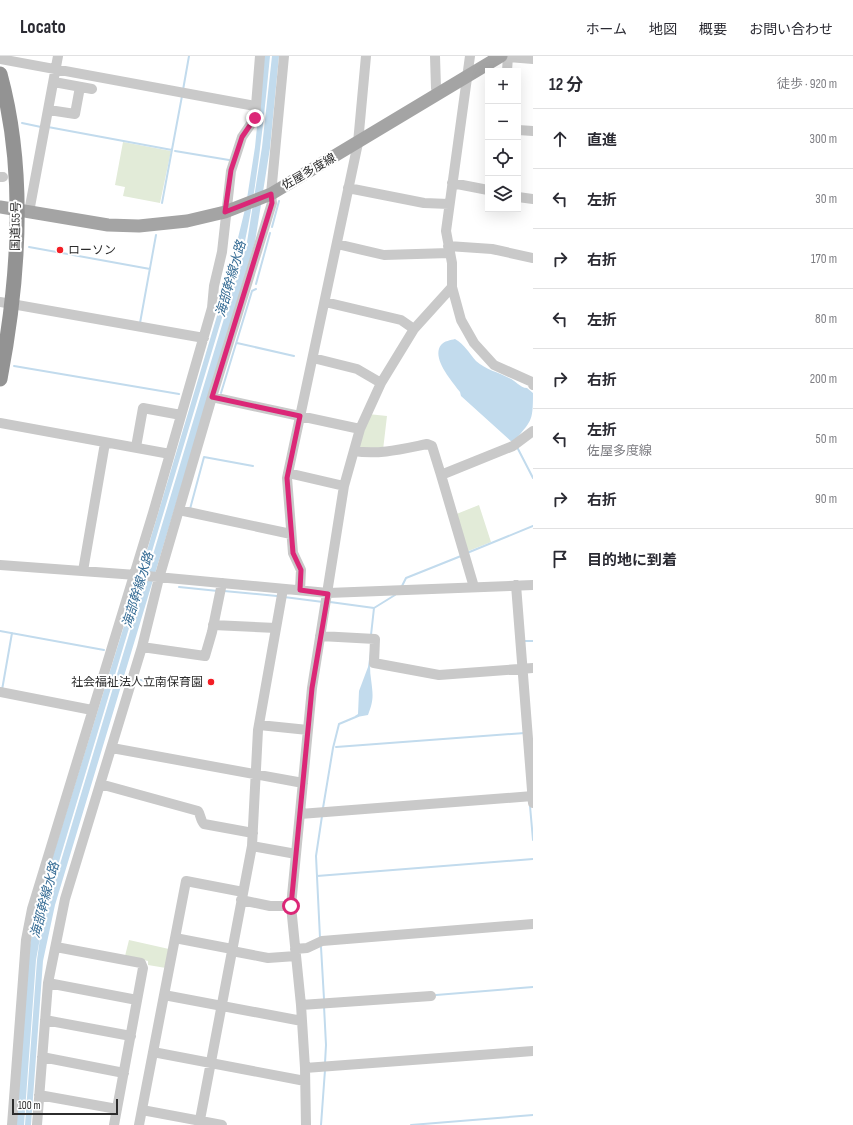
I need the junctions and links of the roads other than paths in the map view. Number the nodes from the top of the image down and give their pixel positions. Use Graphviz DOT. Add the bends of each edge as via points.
graph roads {
  1 [pos="58,56"];
  2 [pos="260,56"];
  3 [pos="284,56"];
  4 [pos="366,56"];
  5 [pos="436,56"];
  6 [pos="470,56"];
  7 [pos="506,56"];
  8 [pos="0,59"];
  9 [pos="533,59"];
  10 [pos="507,68"];
  11 [pos="56,69"];
  12 [pos="0,74"];
  13 [pos="468,75"];
  14 [pos="54,82"];
  15 [pos="80,87"];
  16 [pos="92,89"];
  17 [pos="438,93"];
  18 [pos="255,106"];
  19 [pos="49,110"];
  20 [pos="521,130"];
  21 [pos="533,131"];
  22 [pos="358,143"];
  23 [pos="452,183"];
  24 [pos="348,188"];
  25 [pos="485,189"];
  26 [pos="271,194"];
  27 [pos="521,197"];
  28 [pos="533,199"];
  29 [pos="449,204"];
  30 [pos="0,207"];
  31 [pos="23,211"];
  32 [pos="230,211"];
  33 [pos="337,244"];
  34 [pos="449,250"];
  35 [pos="533,258"];
  36 [pos="452,287"];
  37 [pos="325,302"];
  38 [pos="5,303"];
  39 [pos="414,329"];
  40 [pos="204,338"];
  41 [pos="312,358"];
  42 [pos="0,379"];
  43 [pos="533,382"];
  44 [pos="381,383"];
  45 [pos="212,397"];
  46 [pos="181,415"];
  47 [pos="300,416"];
  48 [pos="0,423"];
  49 [pos="360,429"];
  50 [pos="533,431"];
  51 [pos="105,443"];
  52 [pos="136,447"];
  53 [pos="354,451"];
  54 [pos="170,454"];
  55 [pos="288,474"];
  56 [pos="441,475"];
  57 [pos="344,486"];
  58 [pos="179,510"];
  59 [pos="291,534"];
  60 [pos="0,565"];
  61 [pos="83,571"];
  62 [pos="135,575"];
  63 [pos="159,578"];
  64 [pos="516,585"];
  65 [pos="533,585"];
  66 [pos="474,587"];
  67 [pos="221,588"];
  68 [pos="300,590"];
  69 [pos="282,593"];
  70 [pos="326,599"];
  71 [pos="213,625"];
  72 [pos="276,628"];
  73 [pos="320,636"];
  74 [pos="142,647"];
  75 [pos="528,668"];
  76 [pos="2,693"];
  77 [pos="92,710"];
  78 [pos="259,725"];
  79 [pos="308,730"];
  80 [pos="112,748"];
  81 [pos="256,775"];
  82 [pos="303,783"];
  83 [pos="100,784"];
  84 [pos="533,796"];
  85 [pos="533,803"];
  86 [pos="300,814"];
  87 [pos="253,833"];
  88 [pos="252,846"];
  89 [pos="296,854"];
  90 [pos="242,896"];
  91 [pos="291,906"];
  92 [pos="533,924"];
  93 [pos="175,938"];
  94 [pos="56,947"];
  95 [pos="232,950"];
  96 [pos="295,953"];
  97 [pos="48,983"];
  98 [pos="164,995"];
  99 [pos="431,996"];
  100 [pos="137,1000"];
  101 [pos="301,1005"];
  102 [pos="222,1006"];
  103 [pos="45,1020"];
  104 [pos="302,1021"];
  105 [pos="131,1036"];
  106 [pos="533,1051"];
  107 [pos="153,1052"];
  108 [pos="42,1057"];
  109 [pos="211,1063"];
  110 [pos="305,1068"];
  111 [pos="124,1073"];
  112 [pos="305,1081"];
  113 [pos="40,1095"];
  114 [pos="117,1109"];
  115 [pos="142,1110"];
  116 [pos="199,1123"];
  117 [pos="12,1125"];
  118 [pos="37,1125"];
  119 [pos="114,1125"];
  120 [pos="139,1125"];
  121 [pos="222,1125"];
  122 [pos="306,1125"];
  1 -- 11 [label="street"];
  2 -- 18 [label="street"];
  3 -- 26 [label="street"];
  4 -- 22 [label="street"];
  5 -- 17 [label="street"];
  6 -- 13 [label="street"];
  7 -- 9 [label="street"];
  7 -- 10 [label="street"];
  7 -- 13 [label="main road, 佐屋多度線"];
  8 -- 11 [label="street"];
  11 -- 14 [label="street"];
  11 -- 18 [label="street"];
  12 -- 31 [label="highway, 国道155号" via="12,133"];
  13 -- 17 [label="main road, 佐屋多度線"];
  13 -- 23 [label="street"];
  14 -- 15 [label="street"];
  14 -- 19 [label="street"];
  15 -- 16 [label="street"];
  15 -- 19 [label="street" via="75,114"];
  17 -- 22 [label="main road, 佐屋多度線"];
  18 -- 32 [label="street" via="255,118 242,137 231,170"];
  19 -- 31 [label="street"];
  20 -- 21 [label="street"];
  22 -- 24 [label="street"];
  22 -- 26 [label="main road, 佐屋多度線"];
  23 -- 25 [label="street"];
  23 -- 29 [label="street"];
  24 -- 29 [label="street" via="424,203"];
  24 -- 33 [label="street"];
  26 -- 32 [label="main road, 佐屋多度線"];
  26 -- 45 [label="street" via="272,203 265,229"];
  27 -- 28 [label="street"];
  29 -- 34 [label="street" via="446,231"];
  30 -- 31 [label="main road, 佐屋多度線"];
  31 -- 32 [label="main road, 佐屋多度線" via="108,225 139,226 187,221"];
  31 -- 38 [label="highway, 国道155号" via="15,270"];
  32 -- 40 [label="street"];
  33 -- 34 [label="street" via="384,255"];
  33 -- 37 [label="street"];
  34 -- 35 [label="street" via="492,249"];
  34 -- 36 [label="street" via="452,262"];
  36 -- 39 [label="street"];
  36 -- 43 [label="street" via="461,320 474,343 494,365"];
  37 -- 39 [label="street" via="401,320"];
  37 -- 41 [label="street"];
  38 -- 40 [label="street"];
  38 -- 42 [label="highway, 国道155号" via="7,342"];
  39 -- 44 [label="street"];
  40 -- 46 [label="street"];
  41 -- 44 [label="street" via="357,369"];
  41 -- 47 [label="street"];
  44 -- 49 [label="street"];
  45 -- 47 [label="street"];
  45 -- 58 [label="street"];
  46 -- 52 [label="street" via="143,408"];
  46 -- 54 [label="street"];
  47 -- 49 [label="street"];
  47 -- 55 [label="street"];
  48 -- 51 [label="street"];
  49 -- 53 [label="street"];
  50 -- 56 [label="street" via="515,444"];
  51 -- 52 [label="street"];
  51 -- 61 [label="street"];
  52 -- 54 [label="street"];
  53 -- 56 [label="street" via="384,452 427,444 432,446"];
  53 -- 57 [label="street"];
  54 -- 62 [label="street"];
  55 -- 57 [label="street"];
  55 -- 59 [label="street"];
  56 -- 66 [label="street"];
  57 -- 70 [label="street"];
  58 -- 59 [label="street"];
  58 -- 63 [label="street"];
  59 -- 68 [label="street" via="293,553 301,570"];
  60 -- 61 [label="street"];
  61 -- 62 [label="street"];
  62 -- 63 [label="street"];
  62 -- 77 [label="street"];
  63 -- 67 [label="street"];
  63 -- 74 [label="street"];
  64 -- 65 [label="street"];
  64 -- 66 [label="street"];
  64 -- 75 [label="street"];
  66 -- 70 [label="street"];
  67 -- 69 [label="street"];
  67 -- 71 [label="street"];
  68 -- 69 [label="street"];
  68 -- 70 [label="street"];
  69 -- 72 [label="street"];
  70 -- 73 [label="street"];
  71 -- 72 [label="street"];
  71 -- 74 [label="street" via="205,656"];
  72 -- 78 [label="street"];
  73 -- 75 [label="street" via="375,639 374,663 439,675"];
  73 -- 79 [label="street"];
  74 -- 80 [label="street"];
  75 -- 84 [label="street"];
  76 -- 77 [label="street"];
  77 -- 117 [label="street" via="32,909 26,940"];
  78 -- 79 [label="street"];
  78 -- 81 [label="street"];
  79 -- 82 [label="street"];
  80 -- 81 [label="street"];
  80 -- 83 [label="street"];
  81 -- 82 [label="street"];
  81 -- 87 [label="street"];
  82 -- 86 [label="street"];
  83 -- 87 [label="street" via="198,810 204,824"];
  83 -- 94 [label="street" via="66,900"];
  84 -- 85 [label="street"];
  84 -- 86 [label="street"];
  86 -- 89 [label="street"];
  87 -- 88 [label="street"];
  88 -- 89 [label="street"];
  88 -- 90 [label="street"];
  89 -- 91 [label="street"];
  90 -- 91 [label="street" via="270,906"];
  90 -- 93 [label="street" via="186,881"];
  90 -- 95 [label="street"];
  91 -- 96 [label="street"];
  92 -- 96 [label="street" via="322,941"];
  93 -- 95 [label="street"];
  93 -- 98 [label="street"];
  94 -- 97 [label="street"];
  94 -- 100 [label="street" via="141,963 143,968"];
  95 -- 96 [label="street" via="268,958"];
  95 -- 102 [label="street"];
  96 -- 101 [label="street"];
  97 -- 100 [label="street"];
  97 -- 103 [label="street"];
  98 -- 102 [label="street"];
  98 -- 107 [label="street"];
  99 -- 101 [label="street"];
  100 -- 105 [label="street"];
  101 -- 104 [label="street"];
  102 -- 104 [label="street"];
  102 -- 109 [label="street"];
  103 -- 105 [label="street"];
  103 -- 108 [label="street"];
  104 -- 110 [label="street"];
  105 -- 111 [label="street"];
  106 -- 110 [label="street"];
  107 -- 109 [label="street"];
  107 -- 115 [label="street"];
  108 -- 111 [label="street"];
  108 -- 113 [label="street"];
  109 -- 112 [label="street"];
  109 -- 116 [label="street"];
  110 -- 112 [label="street"];
  111 -- 114 [label="street"];
  112 -- 122 [label="street"];
  113 -- 114 [label="street"];
  113 -- 118 [label="street"];
  114 -- 119 [label="street"];
  115 -- 116 [label="street"];
  115 -- 120 [label="street"];
  116 -- 121 [label="street"];
}
